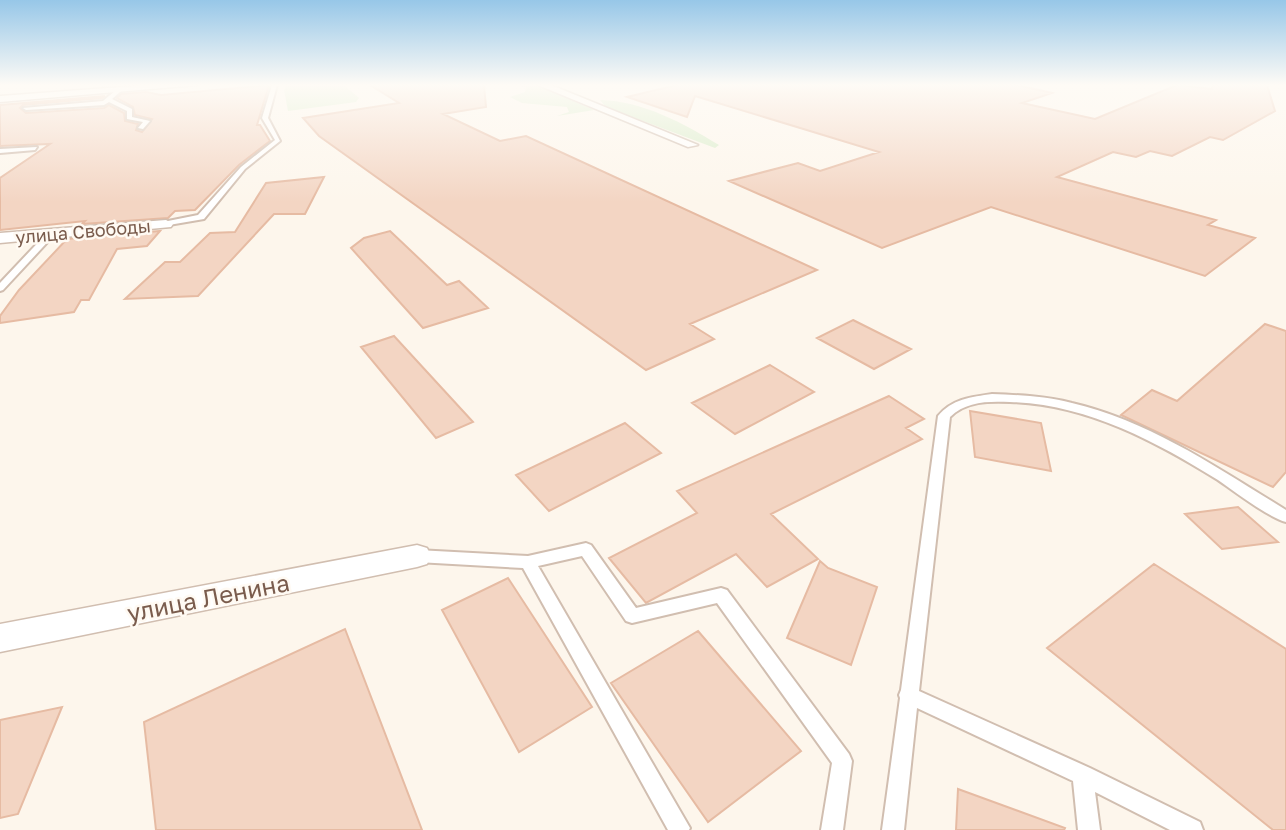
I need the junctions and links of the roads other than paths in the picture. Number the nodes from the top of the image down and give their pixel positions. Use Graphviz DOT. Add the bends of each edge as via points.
graph roads {
  1 [pos="145,124"];
  2 [pos="268,124"];
  3 [pos="638,124"];
  4 [pos="141,128"];
  5 [pos="692,145"];
  6 [pos="35,148"];
  7 [pos="0,151"];
  8 [pos="166,224"];
  9 [pos="51,234"];
  10 [pos="0,238"];
  11 [pos="0,288"];
  12 [pos="1286,517"];
  13 [pos="417,555"];
  14 [pos="527,562"];
  15 [pos="0,638"];
  16 [pos="908,695"];
  17 [pos="1083,775"];
  18 [pos="679,828"];
  19 [pos="832,830"];
  20 [pos="893,830"];
  21 [pos="1089,830"];
  22 [pos="1192,830"];
  1 -- 4 [label="lane"];
  2 -- 8 [label="lane" via="278,140 243,168 201,217"];
  3 -- 5 [label="street"];
  6 -- 7 [label="lane"];
  8 -- 9 [label="street, улица Свободы"];
  9 -- 10 [label="street, улица Свободы"];
  9 -- 11 [label="lane"];
  12 -- 16 [label="lane" via="1192,459 1119,423 1074,408 1012,397 951,407 944,416"];
  13 -- 14 [label="lane"];
  13 -- 15 [label="street, улица Ленина"];
  14 -- 18 [label="lane"];
  14 -- 19 [label="lane" via="586,549 632,616 721,595 842,761"];
  16 -- 17 [label="lane"];
  16 -- 20 [label="lane"];
  17 -- 21 [label="lane"];
  17 -- 22 [label="lane"];
}
